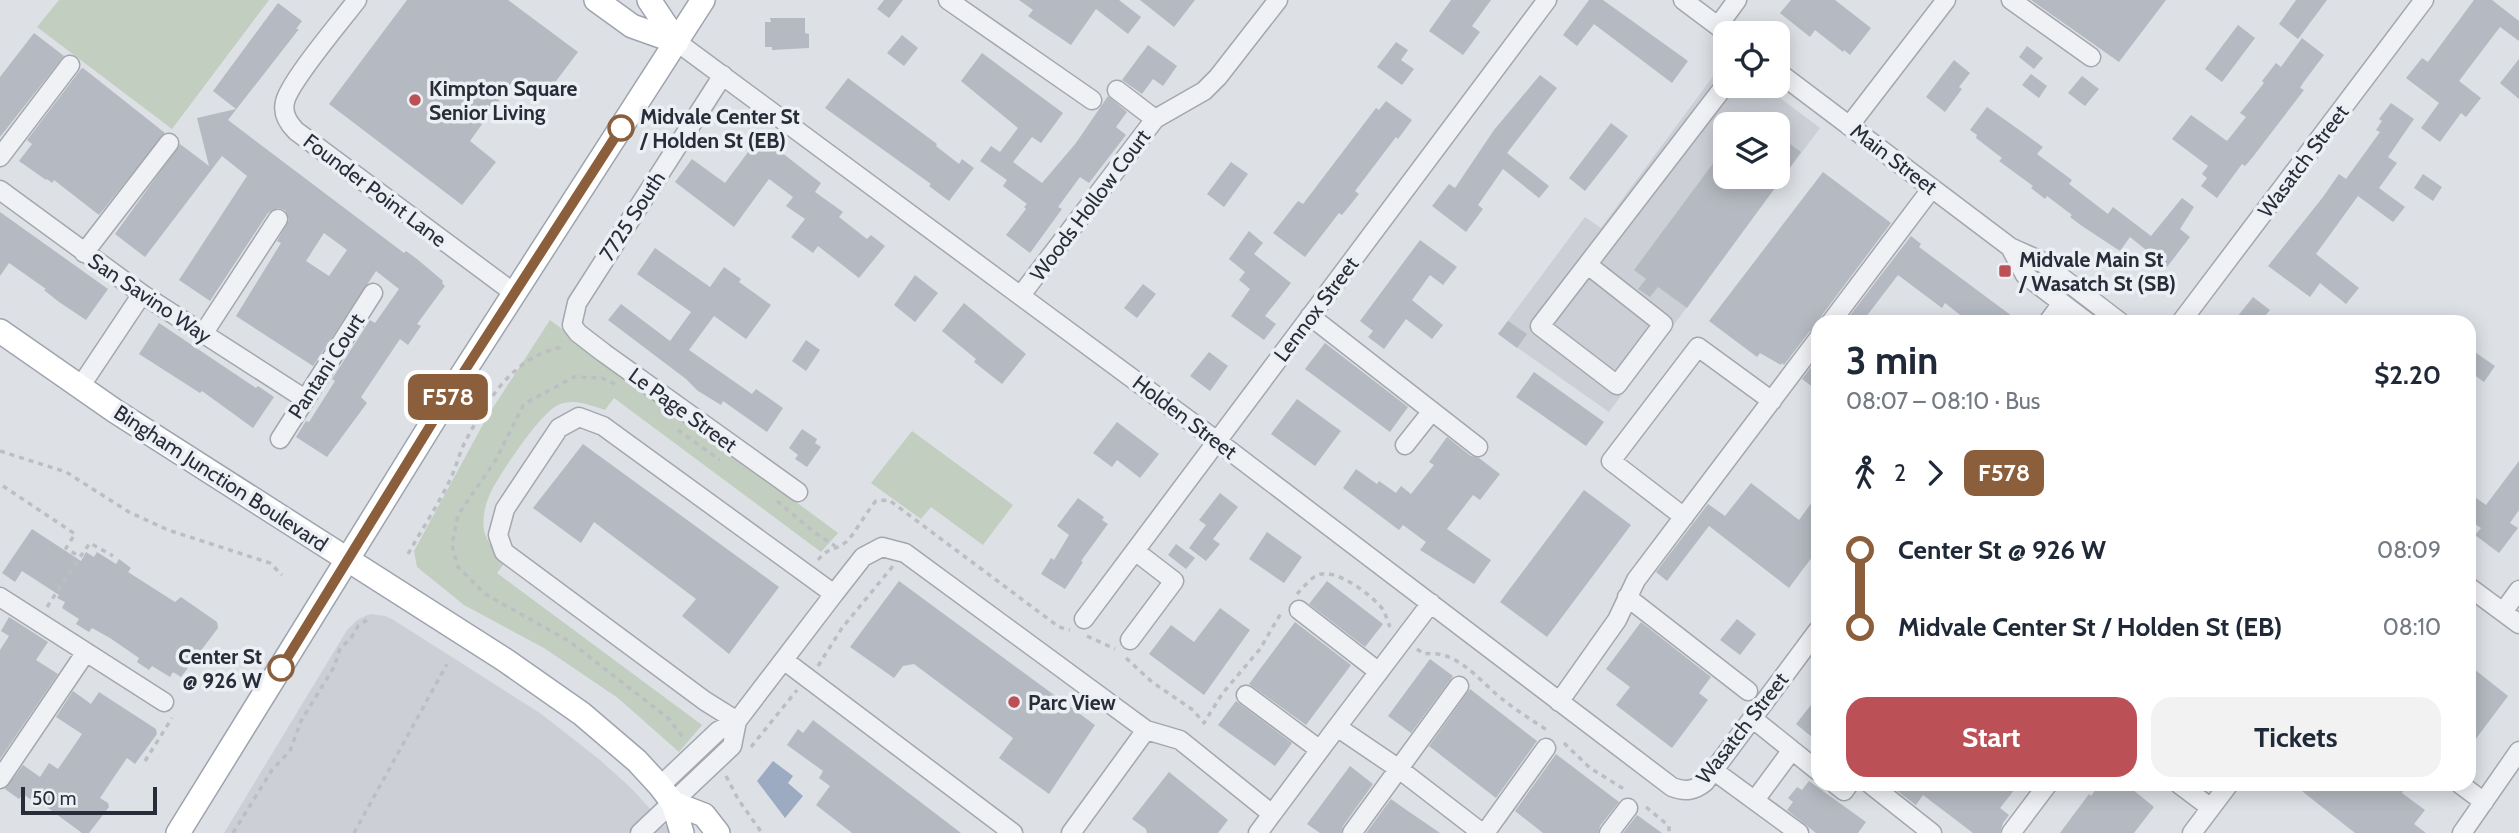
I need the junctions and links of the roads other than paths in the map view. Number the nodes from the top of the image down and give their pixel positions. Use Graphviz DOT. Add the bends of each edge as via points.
graph roads {
  1 [pos="357,0"];
  2 [pos="596,0"];
  3 [pos="649,0"];
  4 [pos="704,0"];
  5 [pos="948,0"];
  6 [pos="1278,0"];
  7 [pos="1548,0"];
  8 [pos="1683,0"];
  9 [pos="1737,0"];
  10 [pos="1946,0"];
  11 [pos="2011,0"];
  12 [pos="2424,0"];
  13 [pos="1726,21"];
  14 [pos="1713,23"];
  15 [pos="677,42"];
  16 [pos="2091,57"];
  17 [pos="70,65"];
  18 [pos="723,75"];
  19 [pos="1790,81"];
  20 [pos="1117,90"];
  21 [pos="1715,98"];
  22 [pos="1092,100"];
  23 [pos="1155,119"];
  24 [pos="1849,126"];
  25 [pos="169,143"];
  26 [pos="0,157"];
  27 [pos="1932,188"];
  28 [pos="0,190"];
  29 [pos="278,219"];
  30 [pos="2010,247"];
  31 [pos="84,253"];
  32 [pos="1588,265"];
  33 [pos="373,293"];
  34 [pos="514,293"];
  35 [pos="142,294"];
  36 [pos="1021,295"];
  37 [pos="2062,303"];
  38 [pos="1836,315"];
  39 [pos="2053,315"];
  40 [pos="2078,315"];
  41 [pos="2111,315"];
  42 [pos="2186,315"];
  43 [pos="1310,316"];
  44 [pos="572,325"];
  45 [pos="0,331"];
  46 [pos="203,334"];
  47 [pos="1811,348"];
  48 [pos="80,387"];
  49 [pos="305,399"];
  50 [pos="1772,401"];
  51 [pos="1432,411"];
  52 [pos="280,439"];
  53 [pos="1217,441"];
  54 [pos="1405,445"];
  55 [pos="1478,447"];
  56 [pos="798,492"];
  57 [pos="1684,517"];
  58 [pos="1135,551"];
  59 [pos="349,560"];
  60 [pos="2519,590"];
  61 [pos="2476,592"];
  62 [pos="834,594"];
  63 [pos="0,597"];
  64 [pos="1627,597"];
  65 [pos="1431,603"];
  66 [pos="1293,605"];
  67 [pos="2503,612"];
  68 [pos="1084,619"];
  69 [pos="2519,624"];
  70 [pos="1811,639"];
  71 [pos="1130,640"];
  72 [pos="86,652"];
  73 [pos="785,661"];
  74 [pos="1379,672"];
  75 [pos="1459,686"];
  76 [pos="1748,691"];
  77 [pos="1245,695"];
  78 [pos="1559,702"];
  79 [pos="170,706"];
  80 [pos="1752,718"];
  81 [pos="737,721"];
  82 [pos="1337,727"];
  83 [pos="1146,730"];
  84 [pos="1554,742"];
  85 [pos="1320,750"];
  86 [pos="1792,750"];
  87 [pos="2519,751"];
  88 [pos="1811,765"];
  89 [pos="1399,769"];
  90 [pos="1713,771"];
  91 [pos="0,779"];
  92 [pos="1690,790"];
  93 [pos="1879,791"];
  94 [pos="2043,791"];
  95 [pos="2188,791"];
  96 [pos="2224,791"];
  97 [pos="2469,791"];
  98 [pos="667,794"];
  99 [pos="1755,800"];
  100 [pos="1634,802"];
  101 [pos="2484,802"];
  102 [pos="2211,808"];
  103 [pos="1272,814"];
  104 [pos="178,833"];
  105 [pos="640,833"];
  106 [pos="682,833"];
  107 [pos="718,833"];
  108 [pos="1013,833"];
  109 [pos="1071,833"];
  110 [pos="1258,833"];
  111 [pos="1352,833"];
  112 [pos="1484,833"];
  113 [pos="1609,833"];
  114 [pos="1799,833"];
  115 [pos="1932,833"];
  116 [pos="2011,833"];
  117 [pos="2192,833"];
  118 [pos="2462,833"];
  1 -- 34 [label="street, Founder Point Lane" via="290,89 284,107 289,123"];
  2 -- 15 [label="main road, Holden Street" via="632,26"];
  3 -- 15 [label="main road, Holden Street"];
  4 -- 15 [label="main road"];
  5 -- 22 [label="street"];
  6 -- 23 [label="street, Woods Hollow Court" via="1204,91"];
  7 -- 43 [label="street, Lennox Street"];
  8 -- 14 [label="street"];
  9 -- 13 [label="street"];
  10 -- 24 [label="street"];
  11 -- 16 [label="street"];
  12 -- 42 [label="street, Wasatch Street"];
  15 -- 18 [label="street, Holden Street"];
  15 -- 34 [label="main road"];
  17 -- 26 [label="street"];
  18 -- 36 [label="street, Holden Street"];
  18 -- 44 [label="street, 7725 South" via="577,303"];
  19 -- 24 [label="street, Main Street"];
  20 -- 23 [label="street"];
  21 -- 32 [label="street"];
  23 -- 36 [label="street, Woods Hollow Court"];
  24 -- 27 [label="street, Main Street"];
  25 -- 31 [label="street"];
  27 -- 30 [label="street, Main Street"];
  27 -- 38 [label="street"];
  28 -- 31 [label="street, San Savino Way"];
  29 -- 46 [label="street"];
  30 -- 37 [label="street, Main Street" via="2025,275"];
  30 -- 41 [label="street, Main Street" via="2039,260"];
  31 -- 35 [label="street, San Savino Way"];
  32 -- 32 [label="street" via="1540,327 1616,385 1663,324"];
  33 -- 49 [label="street, Pantani Court"];
  34 -- 59 [label="main road"];
  35 -- 46 [label="street, San Savino Way"];
  35 -- 48 [label="street"];
  36 -- 53 [label="street, Holden Street"];
  37 -- 39 [label="street"];
  37 -- 40 [label="street, Main Street"];
  43 -- 51 [label="street"];
  43 -- 53 [label="street, Lennox Street"];
  44 -- 56 [label="street, Le Page Street" via="604,353"];
  45 -- 48 [label="main road, Bingham Junction Boulevard"];
  46 -- 49 [label="street, San Savino Way"];
  47 -- 50 [label="street"];
  48 -- 59 [label="main road, Bingham Junction Boulevard"];
  49 -- 52 [label="street, Pantani Court"];
  50 -- 57 [label="street"];
  50 -- 57 [label="street" via="1698,347 1611,461"];
  51 -- 54 [label="street"];
  51 -- 55 [label="street"];
  53 -- 58 [label="street, Lennox Street"];
  53 -- 65 [label="street, Holden Street"];
  57 -- 64 [label="street"];
  58 -- 68 [label="street, Lennox Street"];
  58 -- 71 [label="street" via="1174,581"];
  59 -- 98 [label="main road, Bingham Junction Boulevard" via="562,699 611,737"];
  59 -- 104 [label="main road"];
  60 -- 67 [label="street"];
  61 -- 67 [label="street"];
  62 -- 73 [label="street"];
  62 -- 81 [label="street" via="603,426 579,417 559,428 505,509 498,535 504,552"];
  62 -- 83 [label="street" via="863,557 882,547 905,553"];
  63 -- 72 [label="street"];
  64 -- 76 [label="street"];
  64 -- 78 [label="street" via="1617,620"];
  65 -- 74 [label="street"];
  65 -- 78 [label="street, Holden Street"];
  66 -- 74 [label="street"];
  67 -- 69 [label="street"];
  70 -- 80 [label="street, Wasatch Street"];
  72 -- 79 [label="street"];
  72 -- 91 [label="street"];
  73 -- 81 [label="street"];
  73 -- 108 [label="street"];
  74 -- 82 [label="street"];
  75 -- 89 [label="street"];
  77 -- 85 [label="street"];
  78 -- 92 [label="street, Holden Street" via="1672,787"];
  80 -- 86 [label="street"];
  80 -- 90 [label="street, Wasatch Street"];
  81 -- 98 [label="street" via="732,746"];
  82 -- 85 [label="street"];
  82 -- 89 [label="street"];
  83 -- 103 [label="street" via="1180,740"];
  83 -- 109 [label="street"];
  84 -- 112 [label="street"];
  85 -- 103 [label="street"];
  86 -- 88 [label="street"];
  86 -- 99 [label="street"];
  87 -- 101 [label="street"];
  89 -- 111 [label="street"];
  89 -- 112 [label="street"];
  90 -- 92 [label="street, Wasatch Street"];
  90 -- 99 [label="street"];
  93 -- 115 [label="street"];
  94 -- 116 [label="street"];
  95 -- 102 [label="street"];
  96 -- 102 [label="street"];
  97 -- 101 [label="street"];
  98 -- 105 [label="street"];
  98 -- 106 [label="main road, Bingham Junction Boulevard"];
  98 -- 107 [label="main road, Bingham Junction Boulevard" via="704,816"];
  99 -- 114 [label="street"];
  100 -- 113 [label="street"];
  101 -- 118 [label="street"];
  102 -- 117 [label="street"];
  103 -- 110 [label="street"];
}
